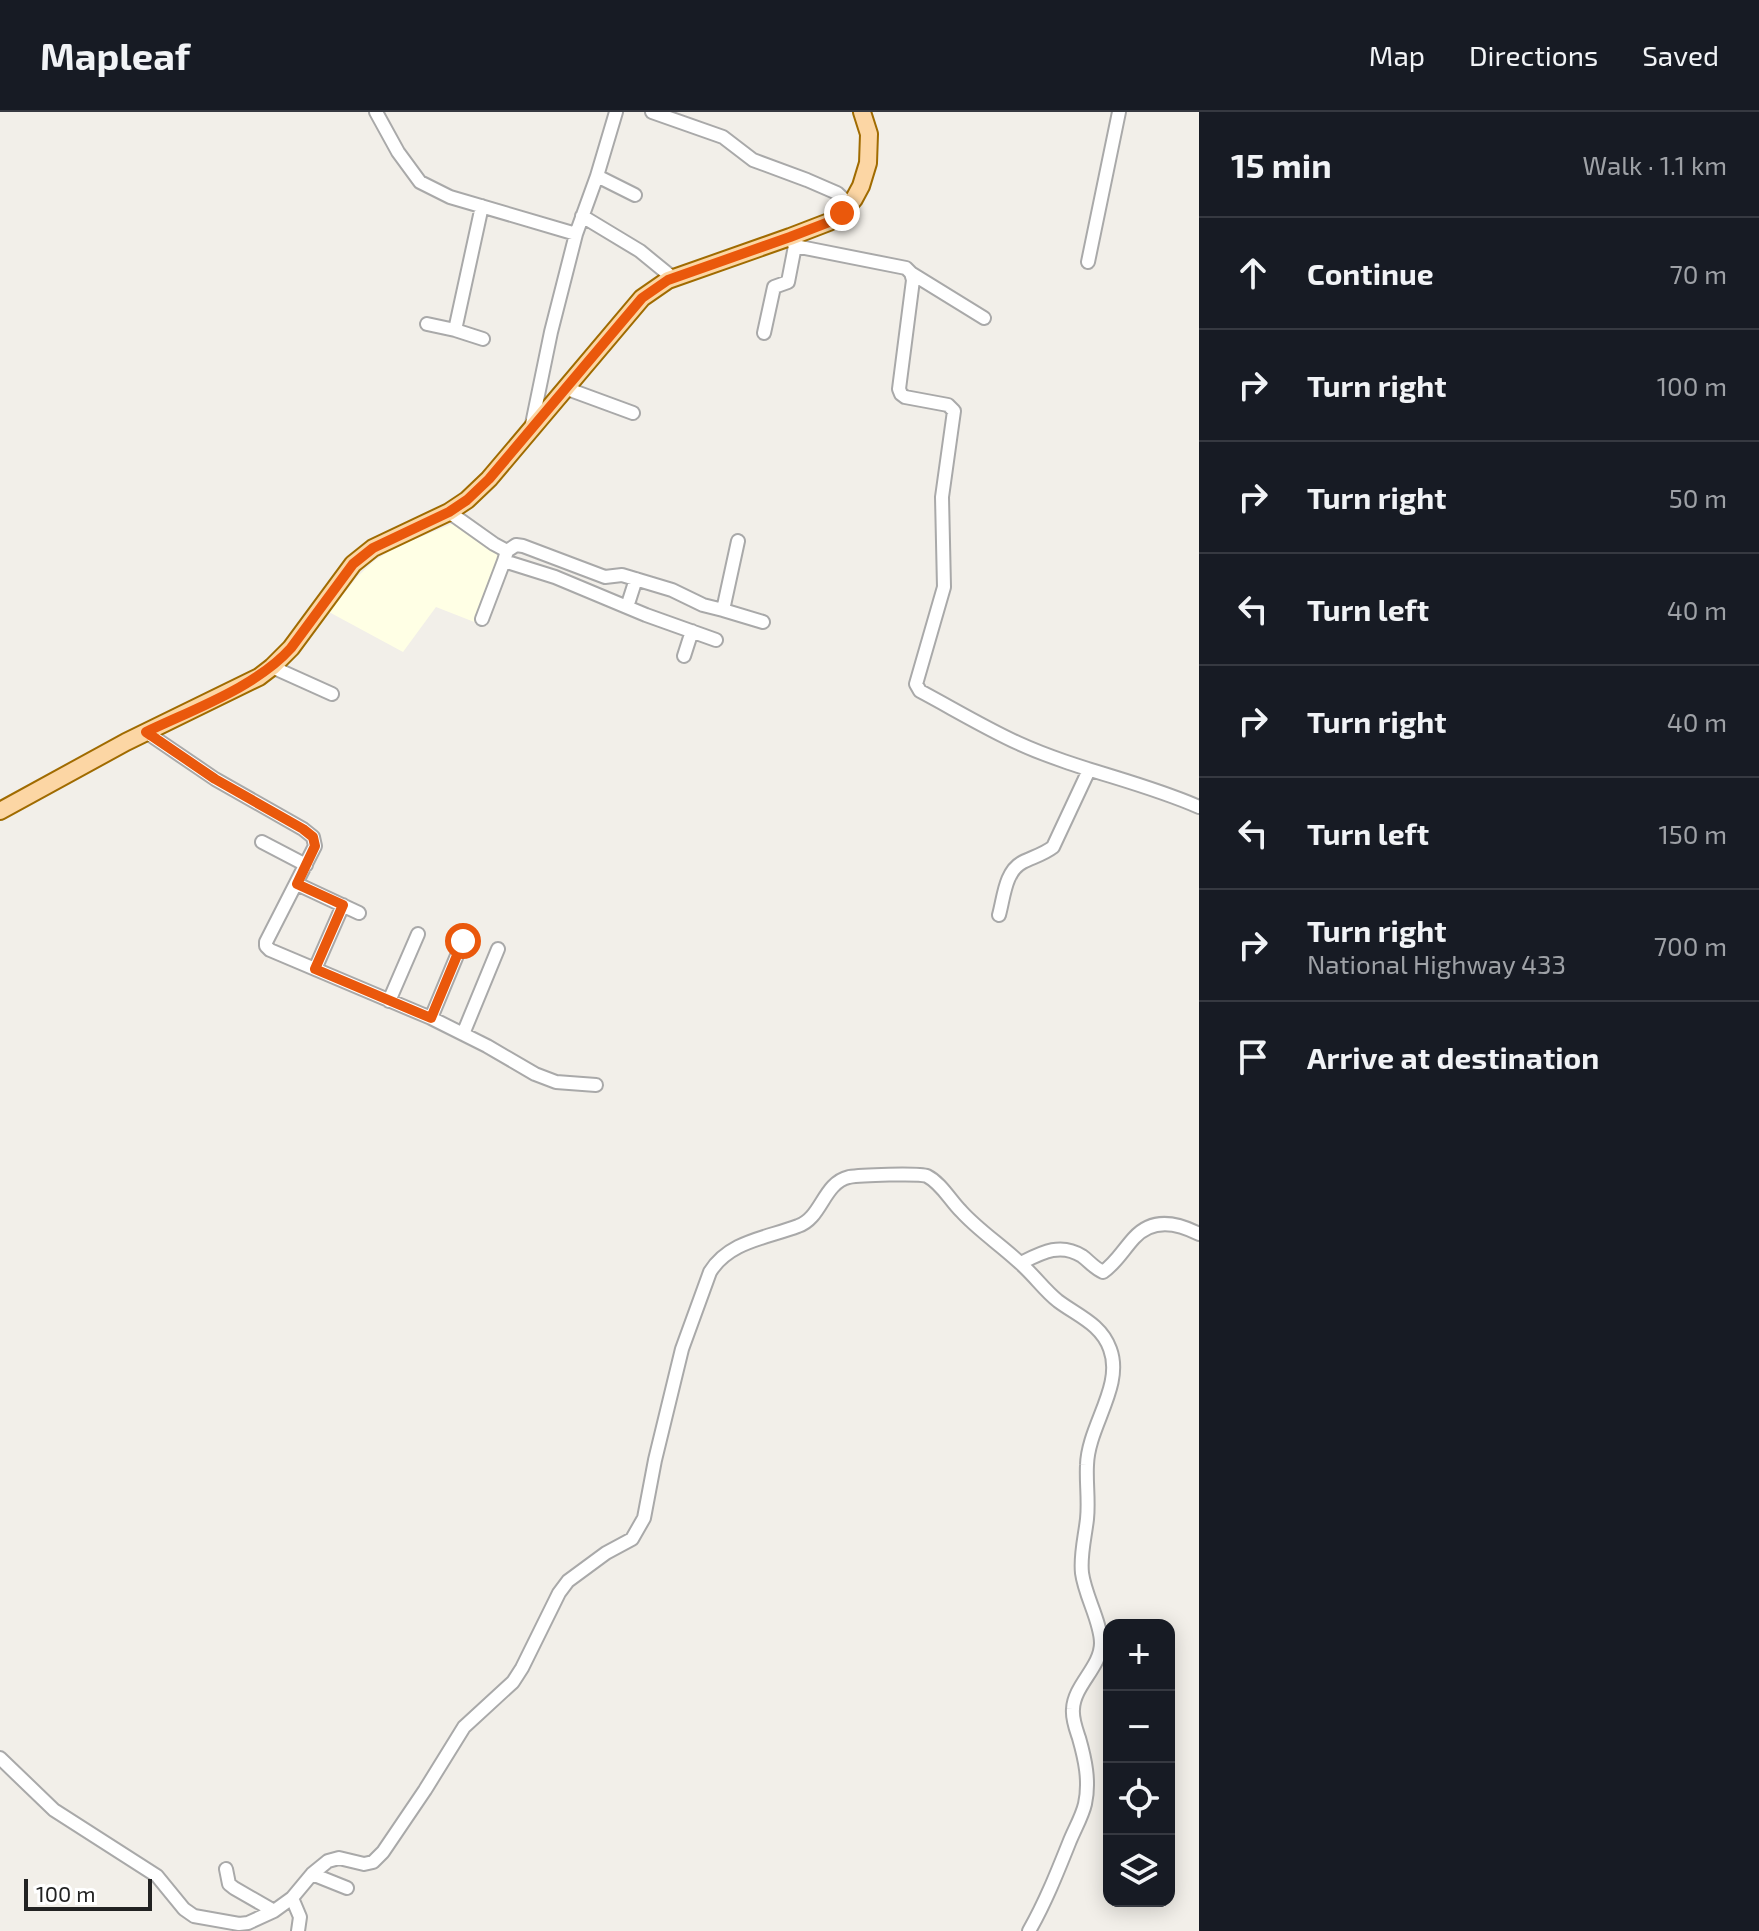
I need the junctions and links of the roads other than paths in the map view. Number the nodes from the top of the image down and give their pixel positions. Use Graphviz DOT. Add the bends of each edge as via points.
graph roads {
  1 [pos="376,112"];
  2 [pos="616,112"];
  3 [pos="652,112"];
  4 [pos="862,112"];
  5 [pos="1119,112"];
  6 [pos="597,176"];
  7 [pos="635,195"];
  8 [pos="850,205"];
  9 [pos="482,206"];
  10 [pos="582,216"];
  11 [pos="576,234"];
  12 [pos="793,242"];
  13 [pos="1088,262"];
  14 [pos="911,273"];
  15 [pos="673,278"];
  16 [pos="984,318"];
  17 [pos="427,324"];
  18 [pos="455,330"];
  19 [pos="764,333"];
  20 [pos="483,339"];
  21 [pos="565,388"];
  22 [pos="633,413"];
  23 [pos="530,432"];
  24 [pos="449,512"];
  25 [pos="738,541"];
  26 [pos="506,556"];
  27 [pos="636,579"];
  28 [pos="627,607"];
  29 [pos="723,610"];
  30 [pos="482,619"];
  31 [pos="763,622"];
  32 [pos="692,631"];
  33 [pos="716,640"];
  34 [pos="684,656"];
  35 [pos="272,667"];
  36 [pos="332,694"];
  37 [pos="146,732"];
  38 [pos="1089,770"];
  39 [pos="1199,807"];
  40 [pos="0,811"];
  41 [pos="262,842"];
  42 [pos="306,865"];
  43 [pos="297,884"];
  44 [pos="343,905"];
  45 [pos="359,913"];
  46 [pos="999,915"];
  47 [pos="418,934"];
  48 [pos="463,941"];
  49 [pos="498,949"];
  50 [pos="315,969"];
  51 [pos="389,1001"];
  52 [pos="431,1018"];
  53 [pos="463,1034"];
  54 [pos="596,1085"];
  55 [pos="1199,1234"];
  56 [pos="1021,1263"];
  57 [pos="0,1758"];
  58 [pos="226,1869"];
  59 [pos="312,1874"];
  60 [pos="347,1888"];
  61 [pos="292,1898"];
  62 [pos="274,1911"];
  63 [pos="298,1931"];
  64 [pos="1029,1931"];
  1 -- 9 [label="street" via="420,182"];
  2 -- 6 [label="street"];
  3 -- 8 [label="street" via="723,137 753,160 837,193"];
  4 -- 8 [label="main road" via="870,151"];
  5 -- 13 [label="street"];
  6 -- 7 [label="street"];
  6 -- 10 [label="street"];
  8 -- 12 [label="main road"];
  9 -- 11 [label="street"];
  9 -- 18 [label="street"];
  10 -- 11 [label="street"];
  10 -- 15 [label="street"];
  11 -- 23 [label="street"];
  12 -- 14 [label="street"];
  12 -- 15 [label="main road"];
  12 -- 19 [label="street" via="788,282 774,287"];
  14 -- 16 [label="street"];
  14 -- 38 [label="street" via="899,389 905,397 948,405 954,411 942,497 944,587 916,687 1019,743"];
  15 -- 21 [label="main road" via="642,298"];
  17 -- 18 [label="street"];
  18 -- 20 [label="street"];
  21 -- 22 [label="street"];
  21 -- 23 [label="main road"];
  23 -- 24 [label="main road" via="489,479"];
  24 -- 26 [label="street"];
  24 -- 35 [label="main road" via="373,548 353,564"];
  25 -- 29 [label="street"];
  26 -- 27 [label="street" via="516,545 523,546 605,577"];
  26 -- 28 [label="street"];
  26 -- 30 [label="street"];
  27 -- 28 [label="street"];
  27 -- 29 [label="street"];
  28 -- 32 [label="street"];
  29 -- 31 [label="street"];
  32 -- 33 [label="street"];
  32 -- 34 [label="street"];
  35 -- 36 [label="street"];
  35 -- 37 [label="main road"];
  37 -- 40 [label="main road"];
  37 -- 42 [label="street" via="313,837 315,846"];
  38 -- 39 [label="street"];
  38 -- 46 [label="street" via="1053,847 1010,873"];
  41 -- 42 [label="street"];
  42 -- 43 [label="street"];
  43 -- 44 [label="street"];
  43 -- 50 [label="street" via="266,946"];
  44 -- 45 [label="street"];
  44 -- 50 [label="street"];
  47 -- 51 [label="street"];
  48 -- 52 [label="street"];
  49 -- 53 [label="street"];
  50 -- 51 [label="street"];
  51 -- 52 [label="street"];
  52 -- 53 [label="street"];
  53 -- 54 [label="street" via="545,1078"];
  55 -- 56 [label="street" via="1171,1223 1144,1228 1103,1272 1060,1248"];
  56 -- 59 [label="street" via="922,1174 841,1180 804,1224 726,1253 710,1272 682,1349 641,1526 632,1539 568,1581 513,1682 464,1727 383,1852 364,1864 328,1861"];
  56 -- 64 [label="street" via="1057,1300 1105,1336 1114,1364 1086,1463 1082,1570 1101,1643 1073,1706 1087,1766 1085,1803"];
  57 -- 62 [label="street" via="54,1810 157,1876 194,1916 239,1924"];
  58 -- 62 [label="street" via="229,1884"];
  59 -- 60 [label="street"];
  59 -- 61 [label="street"];
  61 -- 62 [label="street"];
  61 -- 63 [label="street" via="300,1917"];
}
